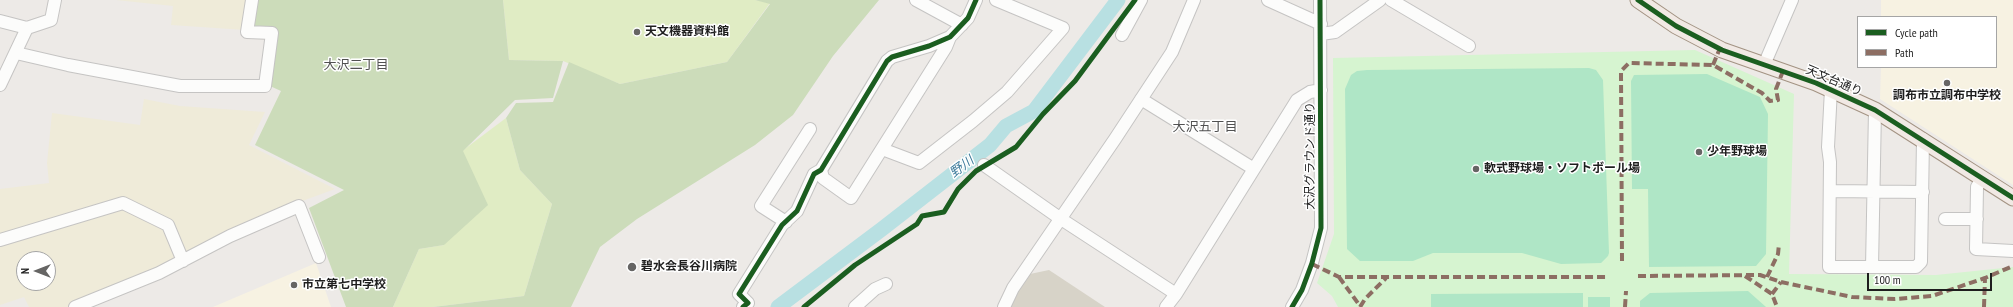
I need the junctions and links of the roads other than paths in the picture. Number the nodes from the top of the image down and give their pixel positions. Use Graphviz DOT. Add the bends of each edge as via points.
graph roads {
  1 [pos="55,0"];
  2 [pos="252,0"];
  3 [pos="916,0"];
  4 [pos="976,0"];
  5 [pos="996,0"];
  6 [pos="1141,0"];
  7 [pos="1194,0"];
  8 [pos="1268,0"];
  9 [pos="1320,0"];
  10 [pos="1380,0"];
  11 [pos="1391,0"];
  12 [pos="1638,0"];
  13 [pos="1792,0"];
  14 [pos="0,22"];
  15 [pos="962,25"];
  16 [pos="27,28"];
  17 [pos="1321,29"];
  18 [pos="1122,35"];
  19 [pos="950,37"];
  20 [pos="1469,46"];
  21 [pos="16,53"];
  22 [pos="1764,65"];
  23 [pos="2,79"];
  24 [pos="1831,89"];
  25 [pos="1321,90"];
  26 [pos="1141,99"];
  27 [pos="1875,110"];
  28 [pos="810,129"];
  29 [pos="1923,140"];
  30 [pos="882,149"];
  31 [pos="984,165"];
  32 [pos="1254,169"];
  33 [pos="821,170"];
  34 [pos="1982,178"];
  35 [pos="1830,191"];
  36 [pos="1873,191"];
  37 [pos="1923,192"];
  38 [pos="2013,198"];
  39 [pos="1061,219"];
  40 [pos="1944,219"];
  41 [pos="1977,219"];
  42 [pos="786,222"];
  43 [pos="0,240"];
  44 [pos="2013,251"];
  45 [pos="320,257"];
  46 [pos="183,261"];
  47 [pos="1872,266"];
  48 [pos="886,284"];
  49 [pos="1176,294"];
  50 [pos="98,302"];
  51 [pos="748,306"];
  52 [pos="75,307"];
  53 [pos="855,307"];
  54 [pos="1004,307"];
  55 [pos="1166,307"];
  56 [pos="1292,307"];
  1 -- 16 [label="street" via="51,20"];
  2 -- 21 [label="street" via="247,32 272,33 265,86 180,86"];
  3 -- 15 [label="street"];
  4 -- 15 [label="street"];
  5 -- 30 [label="street" via="1063,28 1007,92 919,163"];
  6 -- 18 [label="street"];
  7 -- 26 [label="street" via="1172,52"];
  8 -- 17 [label="street"];
  9 -- 17 [label="street, 大沢グラウンド通り"];
  10 -- 17 [label="street" via="1335,32"];
  11 -- 20 [label="street"];
  12 -- 22 [label="main road, 天文台通り" via="1696,37 1722,50"];
  13 -- 22 [label="street"];
  14 -- 16 [label="street"];
  15 -- 19 [label="street"];
  16 -- 21 [label="street"];
  17 -- 25 [label="street, 大沢グラウンド通り"];
  19 -- 30 [label="street"];
  19 -- 33 [label="street" via="887,61"];
  21 -- 23 [label="street"];
  22 -- 24 [label="main road, 天文台通り"];
  24 -- 27 [label="main road, 天文台通り"];
  24 -- 35 [label="street" via="1828,147"];
  25 -- 32 [label="street" via="1310,92 1297,100"];
  25 -- 56 [label="street, 大沢グラウンド通り" via="1321,228 1312,263 1302,290"];
  26 -- 32 [label="street"];
  26 -- 39 [label="street"];
  27 -- 29 [label="main road, 天文台通り"];
  27 -- 36 [label="street"];
  28 -- 42 [label="street" via="761,206"];
  29 -- 34 [label="main road, 天文台通り"];
  29 -- 37 [label="street"];
  30 -- 33 [label="street" via="851,198 824,178"];
  31 -- 39 [label="street"];
  32 -- 49 [label="street"];
  33 -- 42 [label="street" via="814,174 797,211"];
  34 -- 38 [label="main road, 天文台通り"];
  34 -- 41 [label="street" via="1977,187"];
  35 -- 36 [label="street"];
  35 -- 47 [label="street" via="1829,267"];
  36 -- 37 [label="street"];
  36 -- 47 [label="street"];
  37 -- 47 [label="street" via="1921,262 1916,267"];
  39 -- 49 [label="street"];
  39 -- 54 [label="street" via="1013,288"];
  40 -- 41 [label="street"];
  41 -- 44 [label="street" via="1976,249"];
  42 -- 51 [label="street" via="740,294"];
  43 -- 46 [label="street" via="123,202 168,225"];
  45 -- 46 [label="street" via="299,206 230,236"];
  46 -- 50 [label="street"];
  48 -- 53 [label="street" via="875,289"];
  49 -- 55 [label="street"];
  50 -- 52 [label="street"];
}
